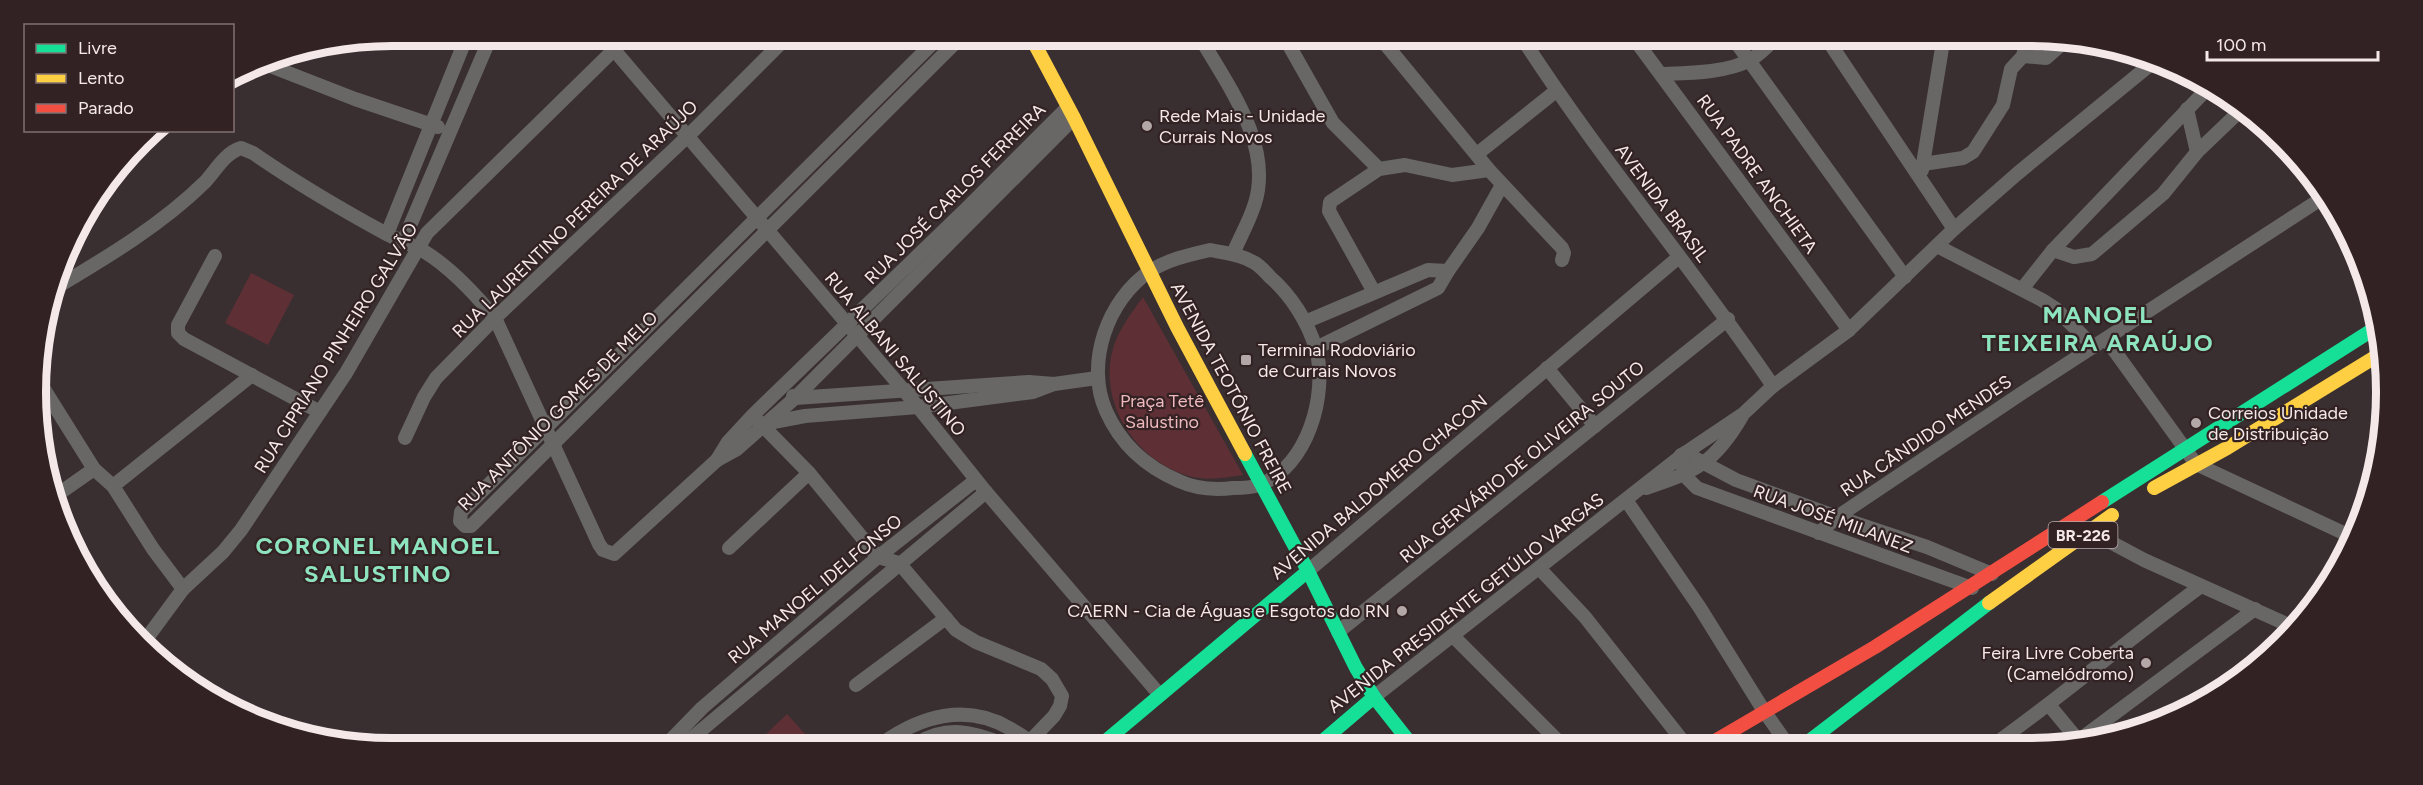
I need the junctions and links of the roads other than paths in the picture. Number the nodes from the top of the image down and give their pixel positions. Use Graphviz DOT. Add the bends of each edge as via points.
graph roads {
  1 [pos="463,46"];
  2 [pos="487,46"];
  3 [pos="611,46"];
  4 [pos="618,46"];
  5 [pos="778,46"];
  6 [pos="925,46"];
  7 [pos="934,46"];
  8 [pos="952,46"];
  9 [pos="1036,46"];
  10 [pos="1205,46"];
  11 [pos="1289,46"];
  12 [pos="1387,46"];
  13 [pos="1527,46"];
  14 [pos="1640,46"];
  15 [pos="1738,46"];
  16 [pos="1767,46"];
  17 [pos="1832,46"];
  18 [pos="1941,46"];
  19 [pos="2058,47"];
  20 [pos="2025,49"];
  21 [pos="614,50"];
  22 [pos="942,57"];
  23 [pos="1749,61"];
  24 [pos="2147,67"];
  25 [pos="274,68"];
  26 [pos="1661,74"];
  27 [pos="1556,91"];
  28 [pos="2203,93"];
  29 [pos="2187,109"];
  30 [pos="865,110"];
  31 [pos="1071,112"];
  32 [pos="2236,115"];
  33 [pos="877,121"];
  34 [pos="432,125"];
  35 [pos="451,131"];
  36 [pos="689,135"];
  37 [pos="2197,152"];
  38 [pos="823,153"];
  39 [pos="1477,154"];
  40 [pos="834,164"];
  41 [pos="1923,164"];
  42 [pos="1379,169"];
  43 [pos="1489,170"];
  44 [pos="1921,181"];
  45 [pos="1502,185"];
  46 [pos="2318,201"];
  47 [pos="758,217"];
  48 [pos="1954,229"];
  49 [pos="768,230"];
  50 [pos="387,234"];
  51 [pos="403,242"];
  52 [pos="1937,246"];
  53 [pos="417,248"];
  54 [pos="2053,250"];
  55 [pos="1233,254"];
  56 [pos="215,256"];
  57 [pos="1679,257"];
  58 [pos="1562,260"];
  59 [pos="707,268"];
  60 [pos="1448,270"];
  61 [pos="1149,272"];
  62 [pos="1905,277"];
  63 [pos="718,279"];
  64 [pos="65,282"];
  65 [pos="2022,289"];
  66 [pos="1374,292"];
  67 [pos="495,318"];
  68 [pos="656,318"];
  69 [pos="1728,319"];
  70 [pos="1305,322"];
  71 [pos="847,325"];
  72 [pos="667,330"];
  73 [pos="1849,330"];
  74 [pos="2371,331"];
  75 [pos="856,336"];
  76 [pos="2106,339"];
  77 [pos="2094,347"];
  78 [pos="1316,348"];
  79 [pos="2343,349"];
  80 [pos="2375,357"];
  81 [pos="607,367"];
  82 [pos="1547,368"];
  83 [pos="2355,369"];
  84 [pos="252,375"];
  85 [pos="617,378"];
  86 [pos="1097,378"];
  87 [pos="2294,381"];
  88 [pos="1054,384"];
  89 [pos="784,386"];
  90 [pos="1773,386"];
  91 [pos="904,391"];
  92 [pos="46,392"];
  93 [pos="795,398"];
  94 [pos="2306,400"];
  95 [pos="918,407"];
  96 [pos="320,412"];
  97 [pos="1743,414"];
  98 [pos="753,415"];
  99 [pos="764,425"];
  100 [pos="1595,426"];
  101 [pos="546,428"];
  102 [pos="405,438"];
  103 [pos="553,443"];
  104 [pos="2186,449"];
  105 [pos="1683,454"];
  106 [pos="717,460"];
  107 [pos="1704,464"];
  108 [pos="2196,464"];
  109 [pos="94,469"];
  110 [pos="808,473"];
  111 [pos="1684,475"];
  112 [pos="2143,477"];
  113 [pos="976,480"];
  114 [pos="1260,484"];
  115 [pos="112,486"];
  116 [pos="61,492"];
  117 [pos="986,492"];
  118 [pos="1631,496"];
  119 [pos="2109,499"];
  120 [pos="1837,517"];
  121 [pos="2078,518"];
  122 [pos="2088,531"];
  123 [pos="1819,533"];
  124 [pos="2346,534"];
  125 [pos="729,548"];
  126 [pos="888,560"];
  127 [pos="1539,568"];
  128 [pos="1308,571"];
  129 [pos="1991,573"];
  130 [pos="2201,586"];
  131 [pos="1971,587"];
  132 [pos="183,589"];
  133 [pos="2008,591"];
  134 [pos="1989,603"];
  135 [pos="2255,609"];
  136 [pos="946,618"];
  137 [pos="2288,624"];
  138 [pos="1338,632"];
  139 [pos="1453,636"];
  140 [pos="148,637"];
  141 [pos="1886,660"];
  142 [pos="856,685"];
  143 [pos="1159,694"];
  144 [pos="1374,697"];
  145 [pos="2049,705"];
  146 [pos="1764,711"];
  147 [pos="2098,732"];
  148 [pos="686,737"];
  149 [pos="2070,737"];
  150 [pos="891,738"];
  151 [pos="931,738"];
  152 [pos="987,738"];
  153 [pos="1024,738"];
  154 [pos="1034,738"];
  155 [pos="1109,738"];
  156 [pos="1327,738"];
  157 [pos="1406,738"];
  158 [pos="1555,738"];
  159 [pos="1681,738"];
  160 [pos="1720,738"];
  161 [pos="1783,738"];
  162 [pos="1811,738"];
  163 [pos="2003,738"];
  1 -- 34 [label="street"];
  2 -- 35 [label="street"];
  3 -- 21 [label="street, RUA ALBANI SALUSTINO"];
  4 -- 21 [label="street, RUA CIPRIANO PINHEIRO GALVÃO"];
  5 -- 36 [label="street, RUA LAURENTINO PEREIRA DE ARAÚJO"];
  6 -- 30 [label="street, RUA ANTÔNIO GOMES DE MELO"];
  7 -- 22 [label="street"];
  8 -- 22 [label="street, RUA ANTÔNIO GOMES DE MELO"];
  9 -- 31 [label="main road, AVENIDA TEOTÔNIO FREIRE"];
  10 -- 55 [label="street" via="1244,114 1259,172 1256,201"];
  11 -- 42 [label="street" via="1333,123"];
  12 -- 39 [label="street"];
  13 -- 27 [label="street, AVENIDA BRASIL"];
  14 -- 26 [label="street, RUA PADRE ANCHIETA"];
  15 -- 23 [label="street"];
  16 -- 23 [label="street"];
  17 -- 44 [label="street"];
  18 -- 41 [label="street"];
  19 -- 20 [label="street" via="2046,58"];
  20 -- 41 [label="street" via="2011,69 2003,105 1973,152 1964,158"];
  21 -- 36 [label="street, RUA ALBANI SALUSTINO"];
  21 -- 53 [label="street, RUA CIPRIANO PINHEIRO GALVÃO" via="446,214"];
  22 -- 33 [label="street, RUA ANTÔNIO GOMES DE MELO"];
  23 -- 26 [label="street" via="1707,71"];
  23 -- 62 [label="street"];
  24 -- 48 [label="street, AVENIDA PRESIDENTE GETÚLIO VARGAS"];
  25 -- 34 [label="street"];
  26 -- 73 [label="street, RUA PADRE ANCHIETA"];
  27 -- 39 [label="street"];
  27 -- 57 [label="street, AVENIDA BRASIL"];
  28 -- 29 [label="street"];
  29 -- 37 [label="street"];
  29 -- 54 [label="street"];
  30 -- 33 [label="street"];
  30 -- 38 [label="street, RUA ANTÔNIO GOMES DE MELO"];
  31 -- 61 [label="main road, AVENIDA TEOTÔNIO FREIRE"];
  31 -- 71 [label="street, RUA JOSÉ CARLOS FERREIRA"];
  31 -- 75 [label="street, RUA JOSÉ CARLOS FERREIRA"];
  32 -- 37 [label="street"];
  33 -- 40 [label="street, RUA ANTÔNIO GOMES DE MELO"];
  34 -- 35 [label="street"];
  34 -- 50 [label="street"];
  35 -- 51 [label="street"];
  36 -- 47 [label="street, RUA ALBANI SALUSTINO"];
  36 -- 67 [label="street, RUA LAURENTINO PEREIRA DE ARAÚJO"];
  37 -- 54 [label="street" via="2163,194 2092,254 2074,257"];
  38 -- 40 [label="street"];
  38 -- 47 [label="street, RUA ANTÔNIO GOMES DE MELO"];
  39 -- 43 [label="street"];
  40 -- 49 [label="street, RUA ANTÔNIO GOMES DE MELO"];
  41 -- 44 [label="street"];
  42 -- 43 [label="street" via="1404,165 1452,175"];
  42 -- 66 [label="street" via="1330,202 1328,208"];
  43 -- 45 [label="street"];
  44 -- 48 [label="street"];
  45 -- 58 [label="street" via="1562,248"];
  45 -- 60 [label="street" via="1479,228"];
  46 -- 76 [label="street, RUA CÂNDIDO MENDES"];
  47 -- 49 [label="street, RUA ALBANI SALUSTINO"];
  47 -- 59 [label="street, RUA ANTÔNIO GOMES DE MELO"];
  48 -- 52 [label="street, AVENIDA PRESIDENTE GETÚLIO VARGAS"];
  49 -- 63 [label="street, RUA ANTÔNIO GOMES DE MELO"];
  49 -- 71 [label="street, RUA ALBANI SALUSTINO"];
  50 -- 51 [label="street"];
  50 -- 64 [label="street" via="241,148 228,155 171,212"];
  51 -- 53 [label="street"];
  52 -- 62 [label="street, AVENIDA PRESIDENTE GETÚLIO VARGAS"];
  52 -- 65 [label="street"];
  53 -- 67 [label="street" via="458,279"];
  53 -- 96 [label="street, RUA CIPRIANO PINHEIRO GALVÃO"];
  54 -- 65 [label="street"];
  55 -- 61 [label="street" via="1210,250 1180,256"];
  55 -- 70 [label="street" via="1254,262 1284,289"];
  56 -- 84 [label="street" via="178,325 178,333"];
  57 -- 69 [label="street, AVENIDA BRASIL"];
  57 -- 82 [label="street, AVENIDA BALDOMERO CHACON"];
  59 -- 63 [label="street"];
  59 -- 68 [label="street, RUA ANTÔNIO GOMES DE MELO"];
  60 -- 66 [label="street" via="1428,270"];
  60 -- 78 [label="street" via="1438,288"];
  61 -- 86 [label="street" via="1114,310 1103,339"];
  61 -- 114 [label="main road, AVENIDA TEOTÔNIO FREIRE"];
  62 -- 73 [label="street, AVENIDA PRESIDENTE GETÚLIO VARGAS"];
  63 -- 72 [label="street, RUA ANTÔNIO GOMES DE MELO"];
  65 -- 77 [label="street" via="2056,309"];
  66 -- 70 [label="street"];
  67 -- 101 [label="street"];
  67 -- 102 [label="street, RUA LAURENTINO PEREIRA DE ARAÚJO" via="429,387"];
  68 -- 72 [label="street"];
  68 -- 81 [label="street, RUA ANTÔNIO GOMES DE MELO"];
  69 -- 90 [label="street, AVENIDA BRASIL"];
  69 -- 100 [label="street, RUA GERVÁRIO DE OLIVEIRA SOUTO"];
  70 -- 78 [label="street"];
  71 -- 75 [label="street, RUA ALBANI SALUSTINO"];
  71 -- 89 [label="street, RUA JOSÉ CARLOS FERREIRA"];
  72 -- 85 [label="street, RUA ANTÔNIO GOMES DE MELO"];
  73 -- 90 [label="street, AVENIDA PRESIDENTE GETÚLIO VARGAS"];
  74 -- 79 [label="main road, BR-226"];
  75 -- 91 [label="street, RUA ALBANI SALUSTINO"];
  75 -- 93 [label="street, RUA JOSÉ CARLOS FERREIRA"];
  76 -- 77 [label="street, RUA CÂNDIDO MENDES"];
  76 -- 104 [label="street"];
  77 -- 120 [label="street, RUA CÂNDIDO MENDES"];
  78 -- 114 [label="street" via="1320,392 1313,421 1293,458"];
  79 -- 83 [label="main road"];
  79 -- 87 [label="main road, BR-226"];
  80 -- 83 [label="main road"];
  81 -- 85 [label="street"];
  81 -- 101 [label="street, RUA ANTÔNIO GOMES DE MELO"];
  82 -- 100 [label="street"];
  82 -- 128 [label="street, AVENIDA BALDOMERO CHACON"];
  83 -- 94 [label="main road"];
  84 -- 96 [label="street"];
  84 -- 115 [label="street"];
  85 -- 103 [label="street, RUA ANTÔNIO GOMES DE MELO"];
  86 -- 88 [label="street"];
  86 -- 114 [label="street" via="1100,398 1121,437 1137,457 1160,473 1188,485 1218,490"];
  87 -- 94 [label="main road"];
  87 -- 104 [label="main road, BR-226"];
  88 -- 91 [label="street" via="1029,382"];
  88 -- 95 [label="street" via="1040,391"];
  89 -- 93 [label="street"];
  89 -- 98 [label="street, RUA JOSÉ CARLOS FERREIRA"];
  90 -- 97 [label="street, AVENIDA PRESIDENTE GETÚLIO VARGAS"];
  91 -- 93 [label="street"];
  91 -- 95 [label="street, RUA ALBANI SALUSTINO"];
  92 -- 109 [label="street"];
  93 -- 99 [label="street, RUA JOSÉ CARLOS FERREIRA"];
  94 -- 108 [label="main road"];
  95 -- 99 [label="street" via="805,416"];
  95 -- 113 [label="street, RUA ALBANI SALUSTINO"];
  96 -- 132 [label="street, RUA CIPRIANO PINHEIRO GALVÃO" via="241,530"];
  97 -- 105 [label="street, AVENIDA PRESIDENTE GETÚLIO VARGAS"];
  97 -- 107 [label="street, AVENIDA PRESIDENTE GETÚLIO VARGAS"];
  98 -- 99 [label="street"];
  98 -- 106 [label="street, RUA JOSÉ CARLOS FERREIRA"];
  99 -- 106 [label="street, RUA JOSÉ CARLOS FERREIRA" via="737,449"];
  99 -- 110 [label="street"];
  100 -- 138 [label="street, RUA GERVÁRIO DE OLIVEIRA SOUTO"];
  101 -- 103 [label="street"];
  101 -- 103 [label="street, RUA ANTÔNIO GOMES DE MELO" via="461,512 460,521 471,526"];
  103 -- 106 [label="street, RUA JOSÉ CARLOS FERREIRA" via="603,550 614,554"];
  104 -- 108 [label="street"];
  104 -- 112 [label="main road, BR-226"];
  105 -- 107 [label="street, RUA JOSÉ MILANEZ"];
  105 -- 111 [label="street"];
  105 -- 118 [label="street, AVENIDA PRESIDENTE GETÚLIO VARGAS"];
  107 -- 111 [label="street, AVENIDA PRESIDENTE GETÚLIO VARGAS"];
  107 -- 120 [label="street, RUA JOSÉ MILANEZ" via="1736,480"];
  108 -- 112 [label="main road" via="2149,491"];
  108 -- 124 [label="street"];
  109 -- 115 [label="street"];
  109 -- 116 [label="street"];
  110 -- 125 [label="street"];
  110 -- 126 [label="street"];
  111 -- 118 [label="street, AVENIDA PRESIDENTE GETÚLIO VARGAS"];
  111 -- 123 [label="street, RUA JOSÉ MILANEZ" via="1697,488"];
  112 -- 119 [label="main road, BR-226"];
  113 -- 117 [label="street, RUA ALBANI SALUSTINO"];
  113 -- 126 [label="street, RUA MANOEL IDELFONSO"];
  114 -- 128 [label="main road, AVENIDA TEOTÔNIO FREIRE"];
  115 -- 132 [label="street"];
  117 -- 126 [label="street, RUA MANOEL IDELFONSO"];
  117 -- 143 [label="street, RUA ALBANI SALUSTINO"];
  118 -- 127 [label="street, AVENIDA PRESIDENTE GETÚLIO VARGAS"];
  118 -- 146 [label="street"];
  119 -- 121 [label="main road, BR-226"];
  119 -- 122 [label="main road, BR-226" via="2122,509"];
  120 -- 123 [label="street, RUA CÂNDIDO MENDES"];
  120 -- 129 [label="street, RUA JOSÉ MILANEZ"];
  121 -- 122 [label="street"];
  121 -- 129 [label="main road, BR-226"];
  122 -- 130 [label="street"];
  122 -- 133 [label="main road, BR-226"];
  123 -- 131 [label="street, RUA JOSÉ MILANEZ"];
  126 -- 136 [label="street"];
  126 -- 148 [label="street, RUA MANOEL IDELFONSO" via="812,639"];
  126 -- 148 [label="street, RUA MANOEL IDELFONSO" via="702,708"];
  127 -- 139 [label="street, AVENIDA PRESIDENTE GETÚLIO VARGAS"];
  127 -- 159 [label="street" via="1586,617"];
  128 -- 138 [label="main road, AVENIDA TEOTÔNIO FREIRE"];
  128 -- 143 [label="main road, AVENIDA BALDOMERO CHACON"];
  129 -- 131 [label="main road, BR-226"];
  129 -- 133 [label="street, RUA JOSÉ MILANEZ"];
  130 -- 135 [label="street"];
  130 -- 145 [label="street"];
  131 -- 134 [label="street, RUA JOSÉ MILANEZ"];
  131 -- 141 [label="main road, BR-226"];
  132 -- 140 [label="street, RUA CIPRIANO PINHEIRO GALVÃO"];
  133 -- 134 [label="main road, BR-226"];
  134 -- 141 [label="main road, BR-226"];
  135 -- 137 [label="street"];
  135 -- 147 [label="street"];
  136 -- 142 [label="street"];
  136 -- 154 [label="street" via="964,636 1041,669 1059,689 1060,706"];
  138 -- 144 [label="main road, AVENIDA TEOTÔNIO FREIRE"];
  139 -- 144 [label="street, AVENIDA PRESIDENTE GETÚLIO VARGAS"];
  139 -- 158 [label="street"];
  141 -- 146 [label="main road, BR-226"];
  141 -- 162 [label="main road, BR-226"];
  143 -- 155 [label="main road, AVENIDA BALDOMERO CHACON"];
  144 -- 156 [label="main road, AVENIDA PRESIDENTE GETÚLIO VARGAS"];
  144 -- 157 [label="main road, AVENIDA TEOTÔNIO FREIRE"];
  145 -- 149 [label="street"];
  145 -- 163 [label="street"];
  146 -- 160 [label="main road, BR-226"];
  146 -- 161 [label="street"];
  150 -- 153 [label="street" via="918,722 960,714 998,722"];
  151 -- 152 [label="street" via="947,732 974,733"];
}
